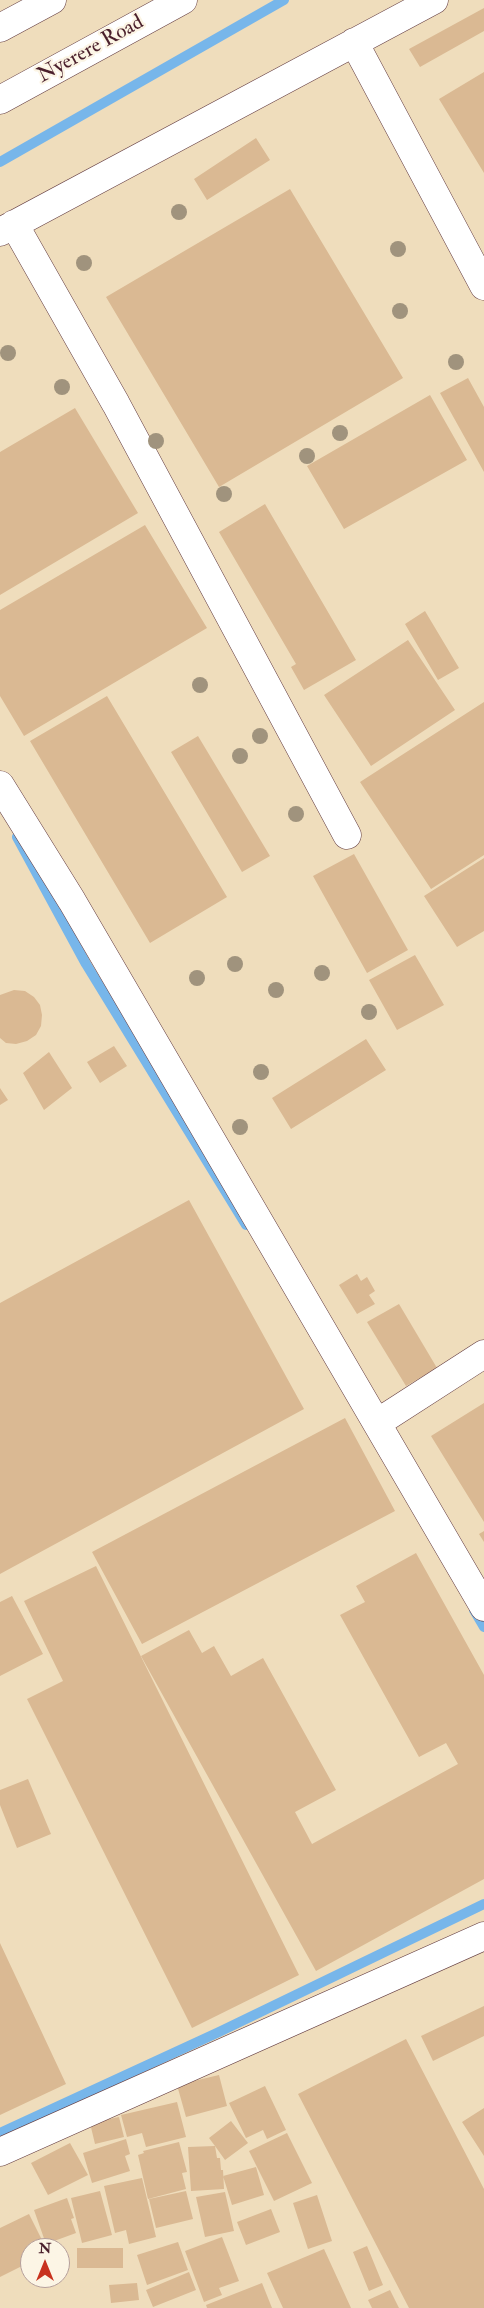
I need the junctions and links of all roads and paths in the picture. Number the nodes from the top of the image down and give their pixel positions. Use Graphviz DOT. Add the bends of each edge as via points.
graph roads {
  1 [pos="52,0"];
  2 [pos="183,0"];
  3 [pos="434,0"];
  4 [pos="0,28"];
  5 [pos="354,42"];
  6 [pos="0,100"];
  7 [pos="7,228"];
  8 [pos="484,286"];
  9 [pos="0,784"];
  10 [pos="347,836"];
  11 [pos="484,1354"];
  12 [pos="377,1422"];
  13 [pos="484,1607"];
  14 [pos="484,1936"];
  15 [pos="0,2152"];
  1 -- 4 [label="main road"];
  2 -- 6 [label="main road, Nyerere Road"];
  3 -- 5 [label="main road"];
  5 -- 7 [label="main road"];
  5 -- 8 [label="main road"];
  7 -- 10 [label="main road" via="116,404"];
  9 -- 12 [label="main road"];
  11 -- 12 [label="main road"];
  12 -- 13 [label="main road"];
  14 -- 15 [label="main road"];
}
